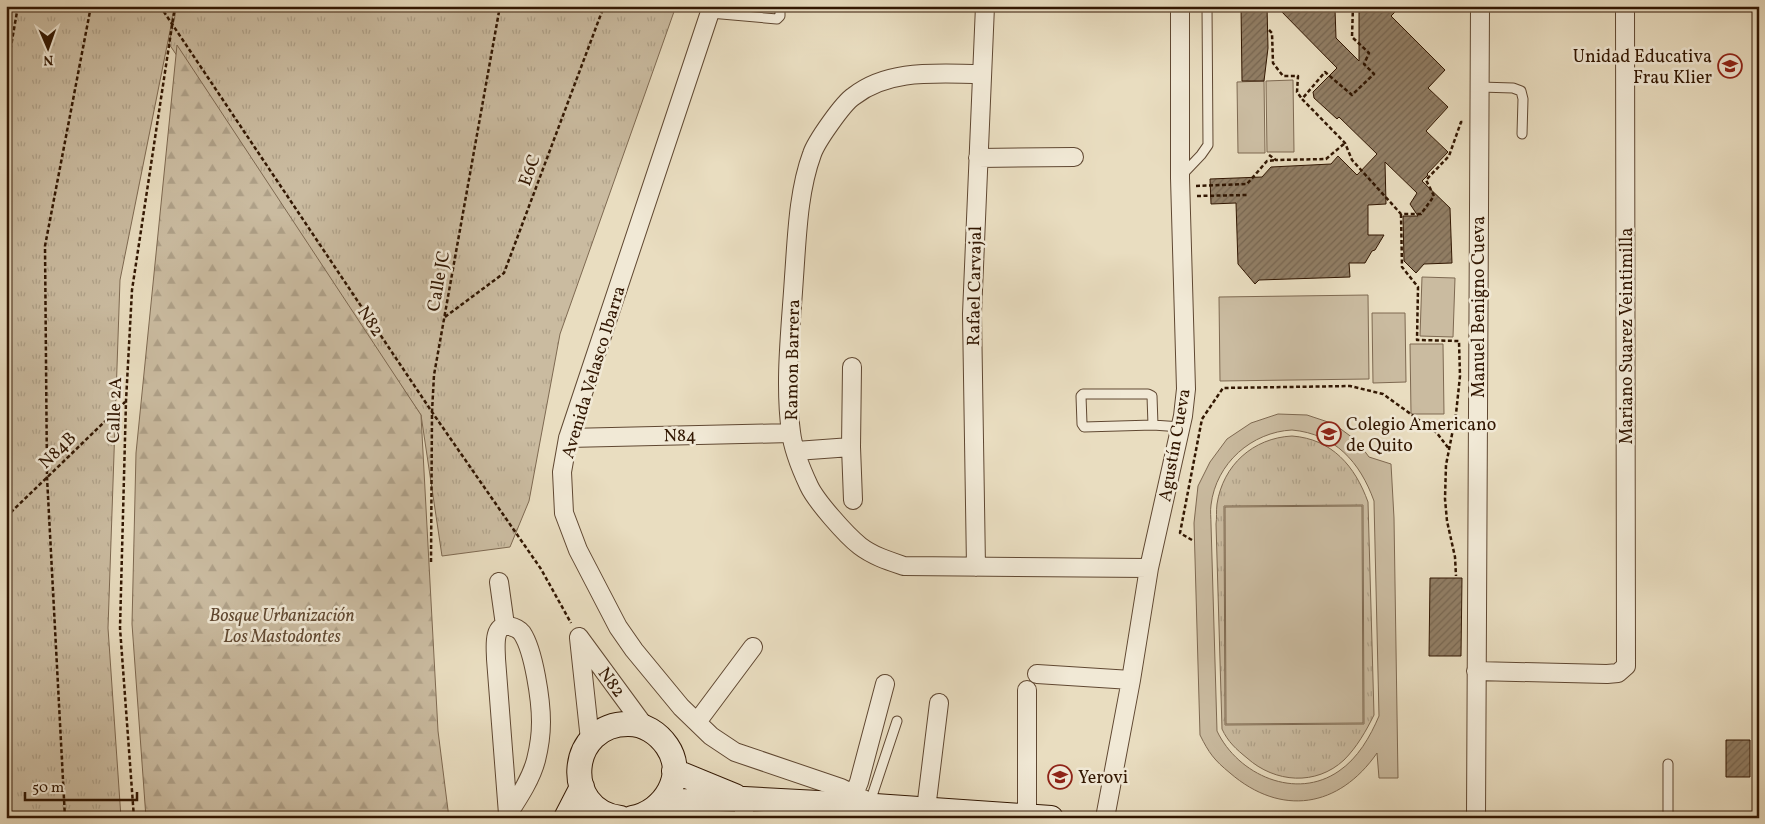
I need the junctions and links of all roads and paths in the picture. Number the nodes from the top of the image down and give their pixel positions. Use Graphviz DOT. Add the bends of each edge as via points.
graph roads {
  1 [pos="18,6"];
  2 [pos="91,6"];
  3 [pos="160,6"];
  4 [pos="176,6"];
  5 [pos="500,6"];
  6 [pos="604,6"];
  7 [pos="780,6"];
  8 [pos="985,6"];
  9 [pos="1180,6"];
  10 [pos="1207,6"];
  11 [pos="1353,6"];
  12 [pos="1480,6"];
  13 [pos="1625,6"];
  14 [pos="711,10"];
  15 [pos="172,23"];
  16 [pos="1269,30"];
  17 [pos="981,74"];
  18 [pos="6,75"];
  19 [pos="1480,87"];
  20 [pos="1302,99"];
  21 [pos="1480,121"];
  22 [pos="1522,134"];
  23 [pos="1345,143"];
  24 [pos="1270,155"];
  25 [pos="978,158"];
  26 [pos="1074,158"];
  27 [pos="1276,160"];
  28 [pos="1180,187"];
  29 [pos="1248,195"];
  30 [pos="1401,214"];
  31 [pos="444,317"];
  32 [pos="852,367"];
  33 [pos="126,400"];
  34 [pos="432,412"];
  35 [pos="1153,425"];
  36 [pos="1180,427"];
  37 [pos="791,432"];
  38 [pos="568,438"];
  39 [pos="851,447"];
  40 [pos="1449,449"];
  41 [pos="796,451"];
  42 [pos="47,477"];
  43 [pos="854,500"];
  44 [pos="6,517"];
  45 [pos="1192,540"];
  46 [pos="431,562"];
  47 [pos="976,567"];
  48 [pos="1149,568"];
  49 [pos="1456,576"];
  50 [pos="499,582"];
  51 [pos="505,625"];
  52 [pos="579,638"];
  53 [pos="753,647"];
  54 [pos="1476,671"];
  55 [pos="1037,674"];
  56 [pos="1130,680"];
  57 [pos="886,684"];
  58 [pos="1027,690"];
  59 [pos="940,703"];
  60 [pos="897,721"];
  61 [pos="697,722"];
  62 [pos="645,727"];
  63 [pos="590,740"];
  64 [pos="1668,764"];
  65 [pos="674,771"];
  66 [pos="582,787"];
  67 [pos="663,802"];
  68 [pos="866,807"];
  69 [pos="744,808"];
  70 [pos="933,813"];
  71 [pos="508,816"];
  72 [pos="1027,816"];
  73 [pos="614,817"];
  74 [pos="65,818"];
  75 [pos="134,818"];
  76 [pos="566,818"];
  77 [pos="1051,818"];
  78 [pos="1105,818"];
  79 [pos="1476,818"];
  80 [pos="1668,818"];
  1 -- 18 [label="path"];
  2 -- 42 [label="path" via="45,246"];
  3 -- 15 [label="path, N82"];
  4 -- 15 [label="path, Calle 2A"];
  5 -- 31 [label="path, Calle JC"];
  6 -- 31 [label="path, E6C" via="504,273"];
  7 -- 14 [label="lane" via="777,19"];
  8 -- 17 [label="street, Rafael Carvajal"];
  9 -- 28 [label="street, Agustín Cueva"];
  10 -- 28 [label="lane" via="1208,145"];
  11 -- 20 [label="path" via="1352,37 1369,53 1364,64 1374,74 1352,96 1325,72"];
  12 -- 19 [label="street, Manuel Benigno Cueva"];
  13 -- 54 [label="street, Mariano Suarez Veintimilla" via="1626,666 1618,673 1607,674"];
  14 -- 38 [label="street, Avenida Velasco Ibarra"];
  15 -- 33 [label="path, Calle 2A" via="132,290"];
  15 -- 34 [label="path, N82"];
  16 -- 20 [label="path" via="1272,33 1272,63 1283,76 1298,76 1297,92"];
  17 -- 25 [label="street, Rafael Carvajal"];
  17 -- 37 [label="street, Ramon Barrera" via="908,74 880,81 853,96 812,152 800,206 793,298 788,374"];
  19 -- 21 [label="street, Manuel Benigno Cueva"];
  19 -- 22 [label="lane" via="1521,91"];
  20 -- 23 [label="path"];
  21 -- 30 [label="path" via="1461,122 1449,156 1426,180 1434,196 1420,214"];
  21 -- 54 [label="street, Manuel Benigno Cueva"];
  23 -- 27 [label="path" via="1326,159"];
  23 -- 30 [label="path" via="1352,160"];
  24 -- 27 [label="path"];
  25 -- 26 [label="street"];
  25 -- 47 [label="street, Rafael Carvajal" via="972,314"];
  27 -- 28 [label="path" via="1267,161 1247,184"];
  28 -- 29 [label="path"];
  28 -- 36 [label="street, Agustín Cueva" via="1186,389"];
  30 -- 40 [label="path" via="1402,267 1418,287 1417,340 1459,341 1460,376"];
  31 -- 34 [label="path, Calle JC" via="434,375"];
  32 -- 39 [label="street"];
  33 -- 42 [label="path, N84B"];
  33 -- 75 [label="path, Calle 2A" via="120,628"];
  34 -- 46 [label="path, Calle JC"];
  34 -- 52 [label="path, N82" via="541,569"];
  35 -- 35 [label="lane" via="1152,396 1148,394 1081,396 1084,426"];
  35 -- 36 [label="lane"];
  36 -- 48 [label="street, Agustín Cueva"];
  37 -- 38 [label="street, N84"];
  37 -- 41 [label="street, Ramon Barrera"];
  38 -- 61 [label="street, Avenida Velasco Ibarra" via="562,472 564,513 578,550 634,650"];
  39 -- 41 [label="street"];
  39 -- 43 [label="street"];
  40 -- 45 [label="path" via="1437,433 1382,394 1350,386 1222,388 1202,419 1180,533"];
  40 -- 49 [label="path" via="1444,499"];
  41 -- 47 [label="street, Ramon Barrera" via="820,503 860,546 904,566"];
  42 -- 44 [label="path, N84B"];
  42 -- 74 [label="path"];
  47 -- 48 [label="street, Ramon Barrera"];
  48 -- 56 [label="street, Agustín Cueva"];
  50 -- 51 [label="street"];
  51 -- 71 [label="street" via="496,634 496,647"];
  51 -- 71 [label="street" via="521,632 526,645 535,672 541,722 536,760"];
  52 -- 62 [label="street, N82"];
  52 -- 63 [label="street, N82"];
  53 -- 61 [label="street"];
  54 -- 79 [label="street, Manuel Benigno Cueva"];
  55 -- 56 [label="street"];
  56 -- 78 [label="street, Agustín Cueva"];
  57 -- 68 [label="street" via="859,782"];
  58 -- 72 [label="street"];
  59 -- 70 [label="street"];
  60 -- 68 [label="lane" via="876,789"];
  61 -- 68 [label="street, Avenida Velasco Ibarra" via="735,752 841,788"];
  62 -- 63 [label="street" via="633,724 609,726"];
  62 -- 65 [label="street" via="655,732 669,750"];
  63 -- 66 [label="street" via="579,763"];
  64 -- 80 [label="lane"];
  65 -- 67 [label="street" via="673,782"];
  65 -- 69 [label="street"];
  66 -- 73 [label="street" via="591,802"];
  66 -- 76 [label="street"];
  67 -- 69 [label="street"];
  67 -- 73 [label="street" via="640,816"];
  68 -- 69 [label="street"];
  68 -- 70 [label="street"];
  70 -- 72 [label="street"];
  72 -- 77 [label="street"];
}
